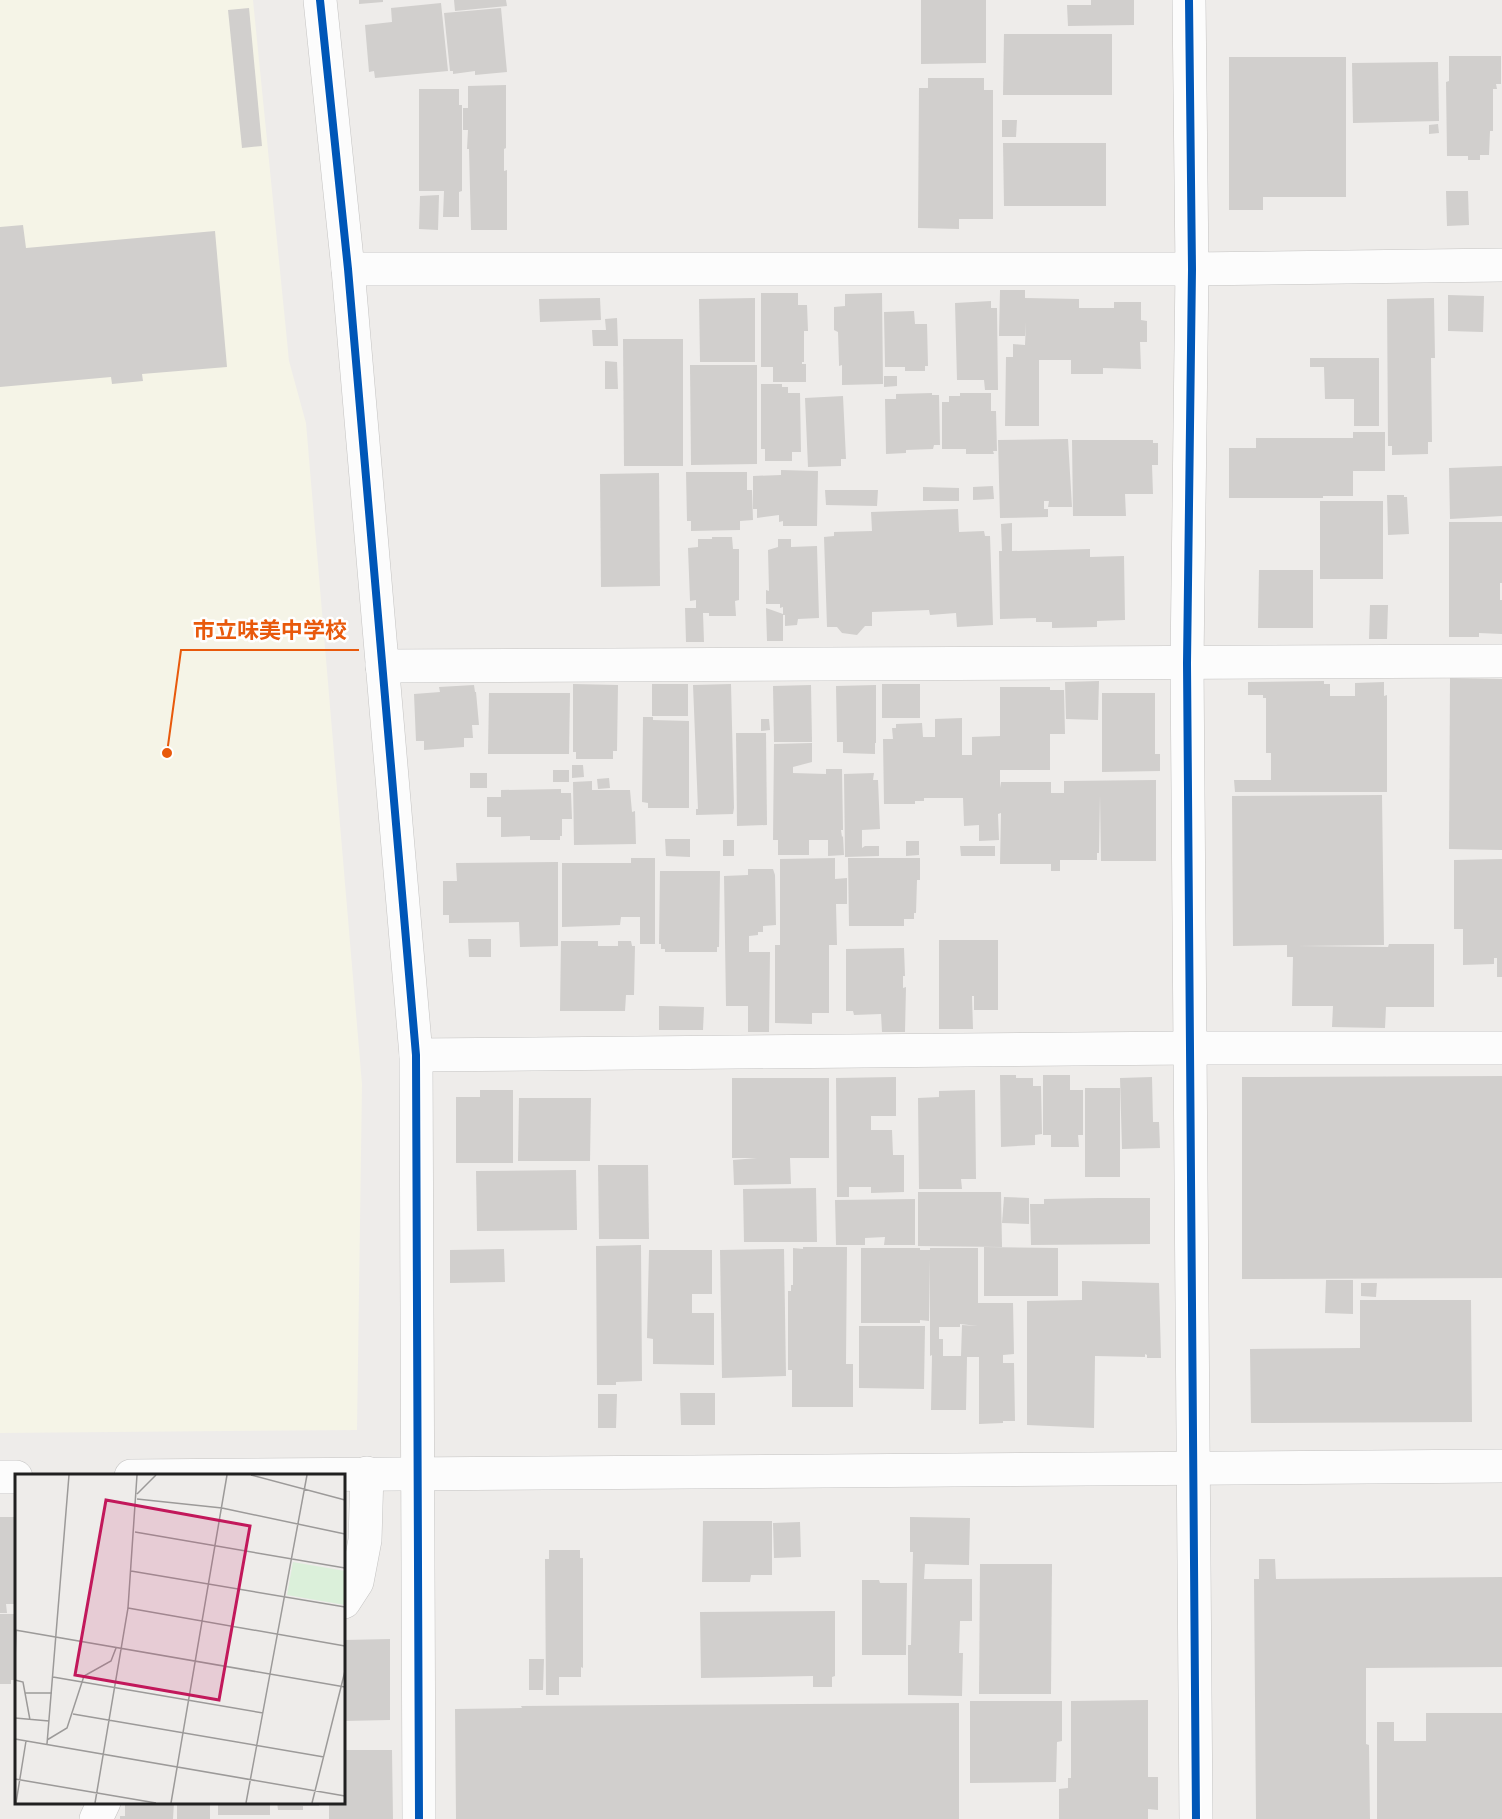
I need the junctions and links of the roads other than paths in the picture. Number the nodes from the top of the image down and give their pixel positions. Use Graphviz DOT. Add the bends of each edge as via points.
graph roads {
  1 [pos="320,0"];
  2 [pos="1189,0"];
  3 [pos="1502,265"];
  4 [pos="348,268"];
  5 [pos="1192,269"];
  6 [pos="1502,661"];
  7 [pos="1187,663"];
  8 [pos="382,666"];
  9 [pos="1191,1047"];
  10 [pos="1502,1048"];
  11 [pos="416,1055"];
  12 [pos="1502,1466"];
  13 [pos="1192,1469"];
  14 [pos="367,1473"];
  15 [pos="419,1473"];
  16 [pos="288,1474"];
  17 [pos="345,1600"];
  18 [pos="104,1804"];
  19 [pos="96,1819"];
  20 [pos="419,1819"];
  21 [pos="1196,1819"];
  1 -- 4 [label="street"];
  2 -- 5 [label="street"];
  3 -- 5 [label="street"];
  4 -- 5 [label="street"];
  4 -- 8 [label="street"];
  5 -- 7 [label="street"];
  6 -- 7 [label="street"];
  7 -- 8 [label="street"];
  7 -- 9 [label="street"];
  8 -- 11 [label="street"];
  9 -- 10 [label="street"];
  9 -- 11 [label="street"];
  9 -- 13 [label="street"];
  11 -- 15 [label="street"];
  12 -- 13 [label="street"];
  13 -- 15 [label="street"];
  13 -- 21 [label="street"];
  14 -- 15 [label="street"];
  14 -- 16 [label="street"];
  14 -- 17 [label="street" via="365,1540 357,1582"];
  15 -- 20 [label="street"];
  18 -- 19 [label="street"];
}
